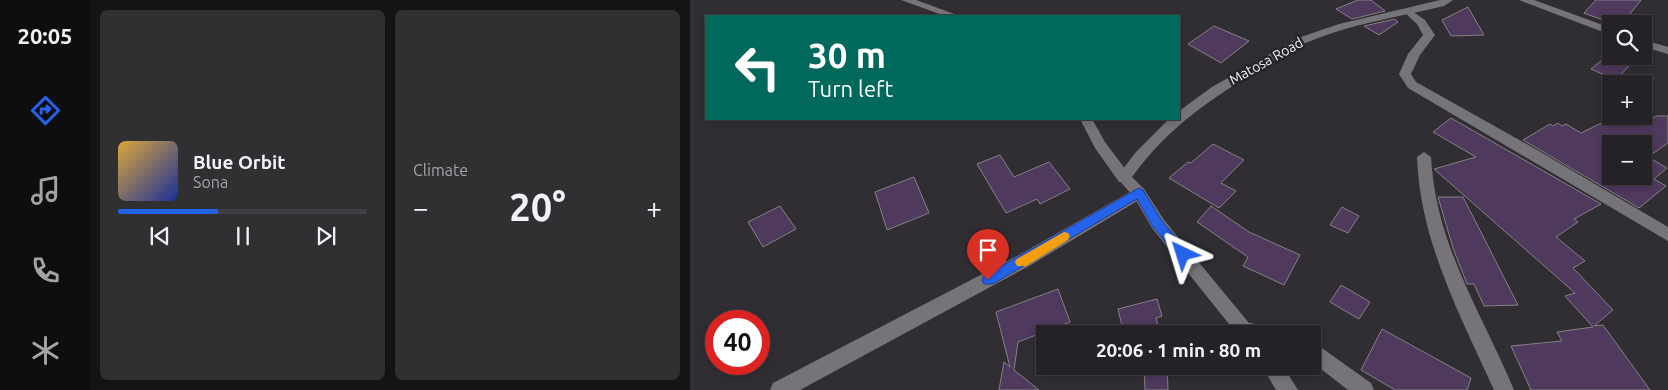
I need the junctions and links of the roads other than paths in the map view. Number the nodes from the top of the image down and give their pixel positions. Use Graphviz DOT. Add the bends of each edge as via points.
graph roads {
  1 [pos="906,0"];
  2 [pos="1448,0"];
  3 [pos="1524,0"];
  4 [pos="1409,12"];
  5 [pos="952,15"];
  6 [pos="1602,29"];
  7 [pos="1652,46"];
  8 [pos="1668,51"];
  9 [pos="1180,117"];
  10 [pos="1087,120"];
  11 [pos="1176,120"];
  12 [pos="1424,157"];
  13 [pos="1124,178"];
  14 [pos="1139,193"];
  15 [pos="1668,236"];
  16 [pos="1242,325"];
  17 [pos="1321,357"];
  18 [pos="1277,375"];
  19 [pos="780,390"];
  20 [pos="1288,390"];
  21 [pos="1364,390"];
  22 [pos="1504,390"];
  1 -- 5 [label="street"];
  2 -- 4 [label="street, Matosa Road"];
  3 -- 6 [label="street"];
  4 -- 9 [label="street, Matosa Road" via="1343,26 1302,40 1216,90"];
  4 -- 15 [label="street" via="1421,22 1428,35 1405,74 1412,85 1534,154"];
  7 -- 8 [label="street"];
  10 -- 13 [label="street"];
  11 -- 13 [label="street, Matosa Road" via="1141,155"];
  12 -- 22 [label="street" via="1426,196 1450,274"];
  13 -- 14 [label="street"];
  14 -- 16 [label="street" via="1158,224"];
  14 -- 19 [label="street" via="1024,261"];
  17 -- 21 [label="street"];
  18 -- 20 [label="street"];
}
